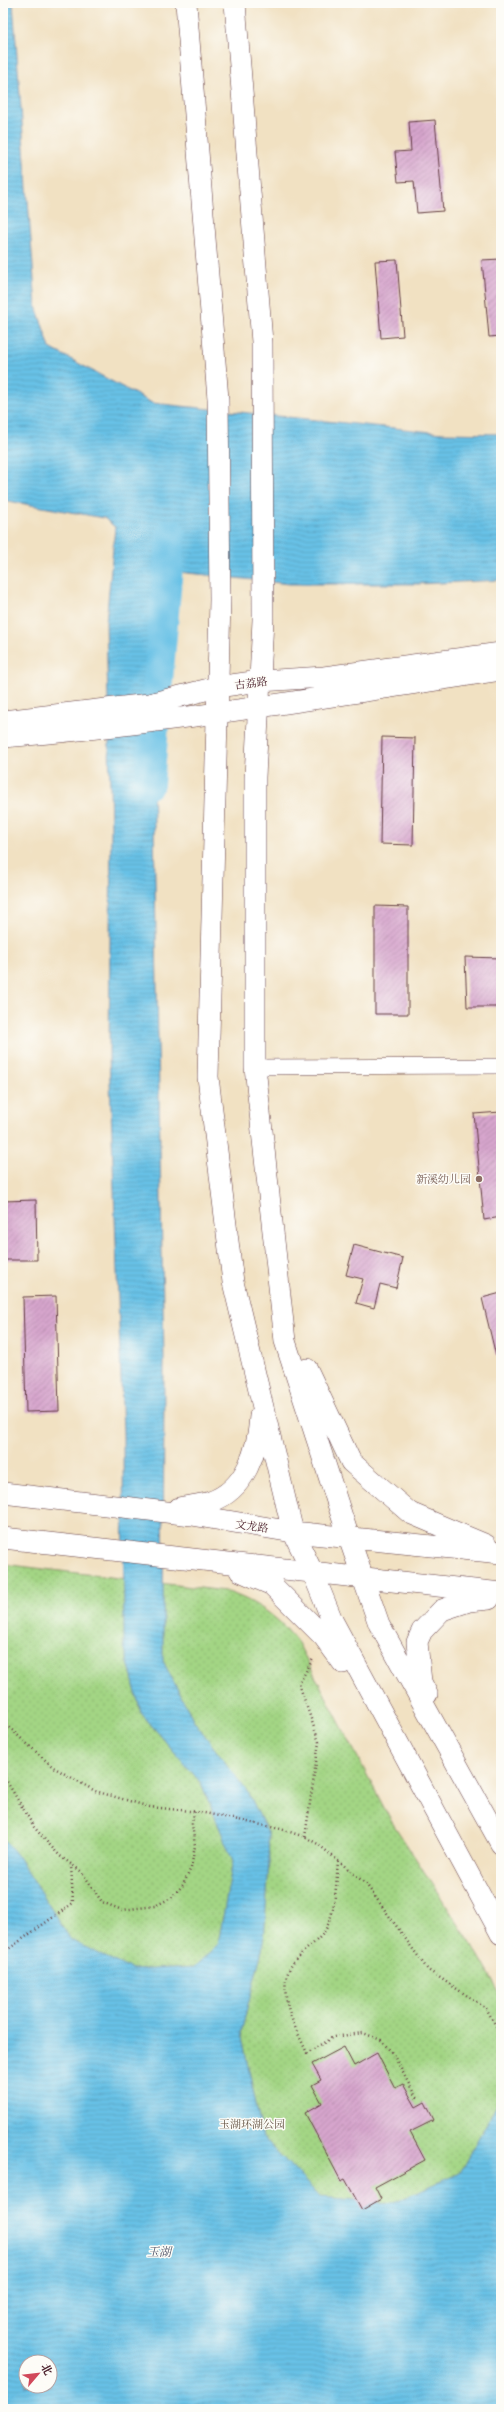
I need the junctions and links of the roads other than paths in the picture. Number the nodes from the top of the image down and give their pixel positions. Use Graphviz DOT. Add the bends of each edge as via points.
graph roads {
  1 [pos="186,3"];
  2 [pos="235,3"];
  3 [pos="501,653"];
  4 [pos="501,670"];
  5 [pos="260,681"];
  6 [pos="217,688"];
  7 [pos="259,707"];
  8 [pos="217,714"];
  9 [pos="3,722"];
  10 [pos="3,737"];
  11 [pos="501,1066"];
  12 [pos="255,1067"];
  13 [pos="278,1280"];
  14 [pos="261,1400"];
  15 [pos="3,1493"];
  16 [pos="166,1511"];
  17 [pos="293,1532"];
  18 [pos="3,1538"];
  19 [pos="349,1538"];
  20 [pos="501,1552"];
  21 [pos="219,1562"];
  22 [pos="313,1573"];
  23 [pos="364,1578"];
  24 [pos="501,1594"];
  25 [pos="501,1597"];
  26 [pos="392,1732"];
  27 [pos="478,1803"];
  28 [pos="501,1844"];
  29 [pos="501,1934"];
  1 -- 6 [label="main road" via="218,399 220,600"];
  2 -- 5 [label="main road" via="262,342 263,620"];
  3 -- 5 [label="main road, 古荔路" via="324,677"];
  4 -- 7 [label="main road"];
  5 -- 6 [label="main road, 古荔路"];
  5 -- 7 [label="main road"];
  6 -- 8 [label="main road"];
  6 -- 9 [label="main road, 古荔路" via="149,704"];
  7 -- 8 [label="main road"];
  7 -- 12 [label="main road" via="255,777"];
  8 -- 10 [label="main road" via="70,732"];
  8 -- 14 [label="main road" via="208,1077 233,1282"];
  11 -- 12 [label="street"];
  12 -- 13 [label="main road"];
  13 -- 19 [label="main road" via="285,1341"];
  13 -- 20 [label="main road" via="310,1380 352,1462 410,1513"];
  14 -- 16 [label="main road" via="258,1441 248,1469 232,1488 211,1502"];
  14 -- 17 [label="main road"];
  15 -- 16 [label="main road, 文龙路"];
  16 -- 17 [label="main road, 文龙路"];
  17 -- 19 [label="main road, 文龙路"];
  17 -- 22 [label="main road"];
  18 -- 21 [label="main road"];
  19 -- 20 [label="main road, 文龙路"];
  19 -- 23 [label="main road"];
  21 -- 22 [label="main road"];
  21 -- 26 [label="main road" via="272,1585 324,1637"];
  22 -- 23 [label="main road"];
  22 -- 26 [label="main road" via="332,1620"];
  23 -- 24 [label="main road"];
  23 -- 27 [label="main road" via="379,1624"];
  25 -- 27 [label="main road" via="469,1601 442,1610 422,1631 417,1642 421,1682"];
  26 -- 29 [label="main road"];
  27 -- 28 [label="main road"];
}
